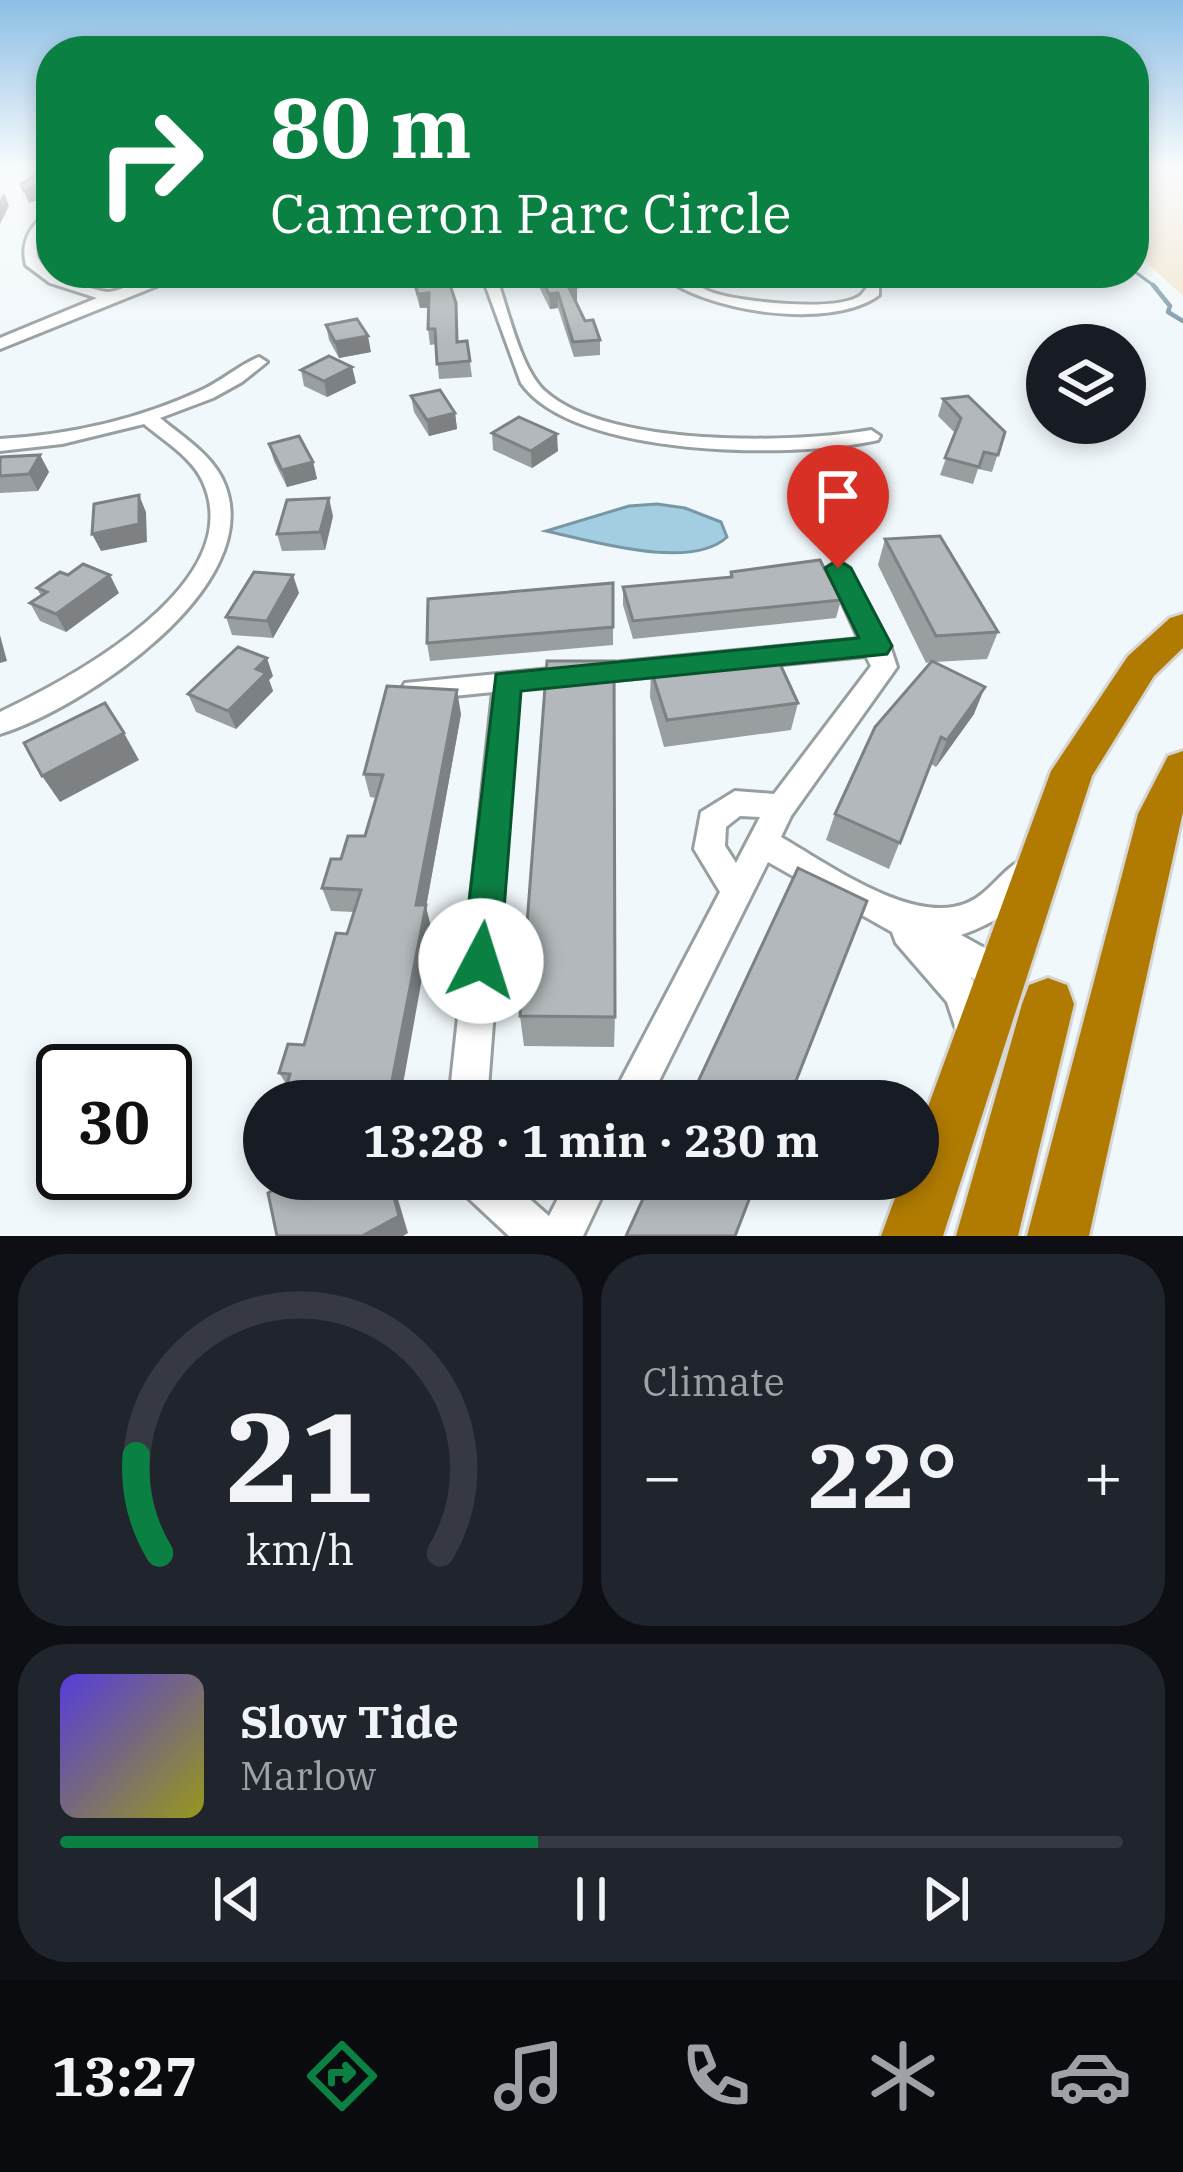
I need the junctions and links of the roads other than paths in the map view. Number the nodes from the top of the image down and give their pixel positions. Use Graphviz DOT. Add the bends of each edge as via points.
graph roads {
  1 [pos="36,230"];
  2 [pos="36,267"];
  3 [pos="81,288"];
  4 [pos="137,288"];
  5 [pos="494,288"];
  6 [pos="693,288"];
  7 [pos="872,288"];
  8 [pos="110,297"];
  9 [pos="0,344"];
  10 [pos="259,362"];
  11 [pos="145,415"];
  12 [pos="871,436"];
  13 [pos="0,445"];
  14 [pos="838,568"];
  15 [pos="1183,627"];
  16 [pos="878,646"];
  17 [pos="507,682"];
  18 [pos="414,690"];
  19 [pos="0,724"];
  20 [pos="1183,768"];
  21 [pos="781,807"];
  22 [pos="761,842"];
  23 [pos="1044,853"];
  24 [pos="736,890"];
  25 [pos="890,913"];
  26 [pos="1025,990"];
  27 [pos="1106,1038"];
  28 [pos="978,1042"];
  29 [pos="470,1080"];
  30 [pos="640,1080"];
  31 [pos="500,1200"];
  32 [pos="579,1200"];
  33 [pos="540,1236"];
  34 [pos="561,1236"];
  35 [pos="912,1236"];
  36 [pos="987,1236"];
  37 [pos="1058,1236"];
  1 -- 2 [label="street" via="29,247"];
  3 -- 8 [label="street"];
  4 -- 8 [label="street"];
  5 -- 12 [label="street" via="531,385 571,417 626,433 704,440 817,446"];
  6 -- 7 [label="street" via="769,308 838,306 872,295"];
  8 -- 9 [label="street"];
  10 -- 11 [label="street" via="227,385"];
  11 -- 13 [label="street" via="67,439"];
  11 -- 19 [label="street" via="215,484 213,554 166,616 119,657"];
  14 -- 16 [label="street"];
  15 -- 23 [label="highway" via="1141,666 1072,772"];
  16 -- 17 [label="street"];
  16 -- 21 [label="street" via="884,667"];
  17 -- 18 [label="street"];
  17 -- 29 [label="street"];
  20 -- 27 [label="highway" via="1160,814"];
  21 -- 22 [label="street"];
  21 -- 24 [label="street" via="735,803 712,821 709,849"];
  22 -- 24 [label="street"];
  22 -- 25 [label="street"];
  23 -- 25 [label="street" via="974,918 940,925"];
  23 -- 26 [label="highway"];
  24 -- 30 [label="street"];
  25 -- 26 [label="street"];
  25 -- 28 [label="street" via="961,992"];
  26 -- 27 [label="street"];
  26 -- 28 [label="highway"];
  26 -- 36 [label="highway"];
  27 -- 37 [label="highway"];
  28 -- 35 [label="highway"];
  31 -- 33 [label="street"];
  32 -- 34 [label="street"];
}
